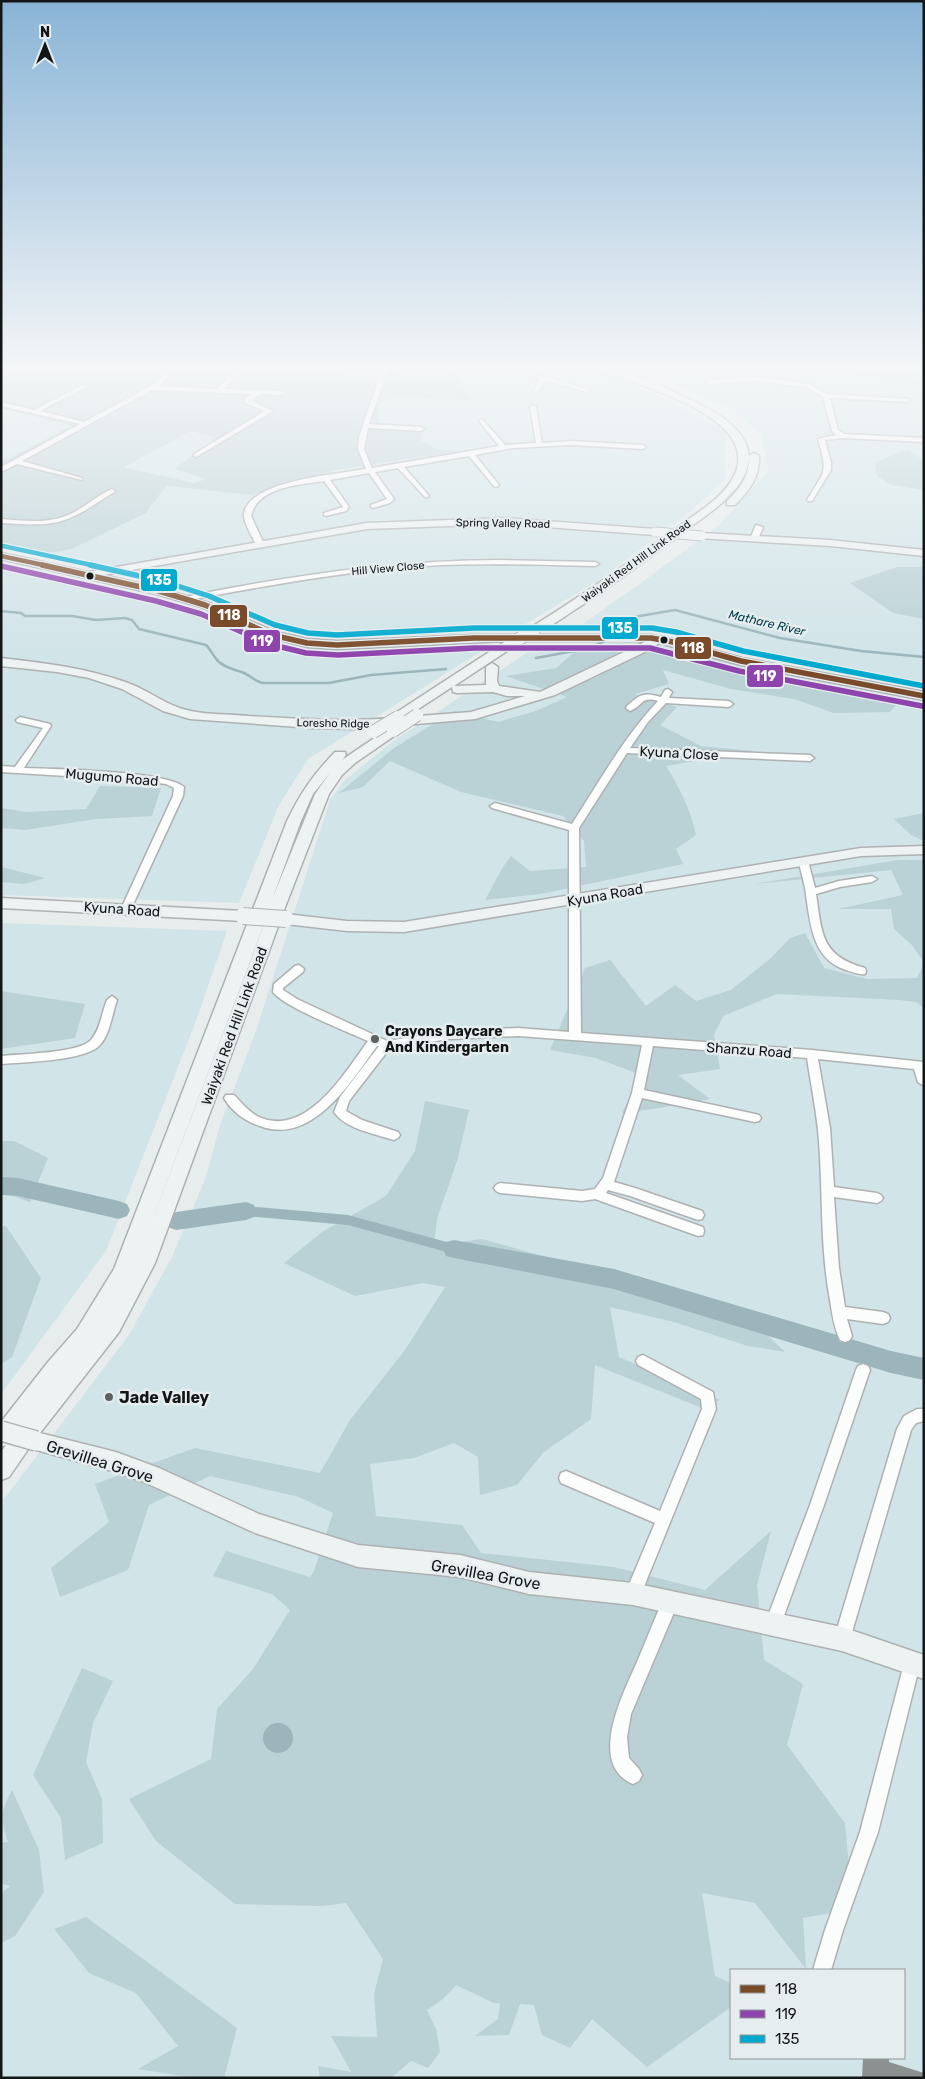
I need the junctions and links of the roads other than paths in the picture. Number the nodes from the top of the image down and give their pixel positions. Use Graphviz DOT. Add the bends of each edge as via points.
graph roads {
  1 [pos="14,463"];
  2 [pos="20,463"];
  3 [pos="367,463"];
  4 [pos="418,463"];
  5 [pos="478,463"];
  6 [pos="743,463"];
  7 [pos="755,463"];
  8 [pos="828,463"];
  9 [pos="400,466"];
  10 [pos="1,470"];
  11 [pos="371,471"];
  12 [pos="326,478"];
  13 [pos="80,479"];
  14 [pos="496,485"];
  15 [pos="112,491"];
  16 [pos="426,496"];
  17 [pos="810,500"];
  18 [pos="373,506"];
  19 [pos="326,514"];
  20 [pos="1,521"];
  21 [pos="759,527"];
  22 [pos="702,536"];
  23 [pos="754,539"];
  24 [pos="260,544"];
  25 [pos="924,553"];
  26 [pos="1,556"];
  27 [pos="595,564"];
  28 [pos="85,575"];
  29 [pos="315,576"];
  30 [pos="265,590"];
  31 [pos="184,599"];
  32 [pos="657,639"];
  33 [pos="530,643"];
  34 [pos="1,662"];
  35 [pos="492,667"];
  36 [pos="494,688"];
  37 [pos="457,689"];
  38 [pos="507,692"];
  39 [pos="544,693"];
  40 [pos="666,696"];
  41 [pos="924,696"];
  42 [pos="729,704"];
  43 [pos="508,706"];
  44 [pos="630,708"];
  45 [pos="417,715"];
  46 [pos="20,720"];
  47 [pos="624,750"];
  48 [pos="810,758"];
  49 [pos="1,769"];
  50 [pos="18,770"];
  51 [pos="495,806"];
  52 [pos="574,828"];
  53 [pos="924,850"];
  54 [pos="803,861"];
  55 [pos="872,879"];
  56 [pos="811,892"];
  57 [pos="575,901"];
  58 [pos="1,903"];
  59 [pos="126,909"];
  60 [pos="299,969"];
  61 [pos="861,971"];
  62 [pos="112,1000"];
  63 [pos="575,1036"];
  64 [pos="648,1042"];
  65 [pos="381,1043"];
  66 [pos="812,1054"];
  67 [pos="1,1060"];
  68 [pos="921,1066"];
  69 [pos="924,1082"];
  70 [pos="638,1093"];
  71 [pos="230,1098"];
  72 [pos="755,1118"];
  73 [pos="394,1134"];
  74 [pos="606,1185"];
  75 [pos="500,1188"];
  76 [pos="827,1191"];
  77 [pos="596,1194"];
  78 [pos="878,1198"];
  79 [pos="698,1215"];
  80 [pos="698,1231"];
  81 [pos="838,1312"];
  82 [pos="883,1318"];
  83 [pos="845,1336"];
  84 [pos="643,1361"];
  85 [pos="862,1370"];
  86 [pos="924,1415"];
  87 [pos="1,1431"];
  88 [pos="1,1438"];
  89 [pos="1,1470"];
  90 [pos="566,1478"];
  91 [pos="664,1520"];
  92 [pos="633,1594"];
  93 [pos="670,1603"];
  94 [pos="773,1624"];
  95 [pos="842,1639"];
  96 [pos="918,1666"];
  97 [pos="633,1775"];
  98 [pos="822,1969"];
  1 -- 10 [label="street"];
  2 -- 13 [label="street"];
  3 -- 11 [label="street"];
  4 -- 9 [label="street"];
  5 -- 14 [label="street"];
  6 -- 88 [label="main road, Waiyaki Red Hill Link Road, bridge" via="735,484 705,511 580,603 512,643 336,758 306,793 123,1271 84,1335"];
  7 -- 33 [label="main road, Waiyaki Red Hill Link Road" via="744,491 731,503 630,577"];
  8 -- 17 [label="street" via="828,470"];
  9 -- 11 [label="street"];
  9 -- 16 [label="street"];
  11 -- 12 [label="street"];
  11 -- 18 [label="street" via="391,499"];
  12 -- 19 [label="street" via="346,507"];
  12 -- 24 [label="street" via="278,488 251,503 247,516"];
  15 -- 20 [label="street" via="60,521"];
  21 -- 23 [label="street"];
  22 -- 23 [label="street, Spring Valley Road"];
  22 -- 24 [label="main road, Spring Valley Road, bridge" via="528,522 468,521 366,526"];
  23 -- 25 [label="street, Spring Valley Road"];
  24 -- 28 [label="main road, Spring Valley Road"];
  26 -- 28 [label="main road"];
  27 -- 29 [label="street, Hill View Close" via="442,564"];
  28 -- 31 [label="main road"];
  29 -- 30 [label="street" via="318,580 315,582"];
  29 -- 31 [label="street, Hill View Close"];
  31 -- 32 [label="main road" via="272,635 318,644 360,645 474,638"];
  32 -- 39 [label="main road, Loresho Ridge" via="647,647"];
  32 -- 41 [label="main road" via="741,661"];
  33 -- 35 [label="street, Waiyaki Red Hill Link Road"];
  34 -- 43 [label="main road, Loresho Ridge" via="92,675 126,686 176,711 236,719 357,725 471,716"];
  35 -- 36 [label="main road"];
  35 -- 37 [label="street, Waiyaki Red Hill Link Road"];
  36 -- 37 [label="main road"];
  36 -- 38 [label="main road"];
  37 -- 45 [label="street, Waiyaki Red Hill Link Road"];
  38 -- 39 [label="main road"];
  38 -- 43 [label="main road"];
  39 -- 43 [label="main road, Loresho Ridge"];
  40 -- 42 [label="street"];
  40 -- 44 [label="street" via="645,697"];
  40 -- 47 [label="street"];
  45 -- 89 [label="main road, Waiyaki Red Hill Link Road, bridge" via="350,760 322,794 279,901 146,1263 112,1326"];
  46 -- 50 [label="street" via="47,728"];
  47 -- 48 [label="street, Kyuna Close"];
  47 -- 52 [label="street, Kyuna Close"];
  49 -- 50 [label="street, Mugumo Road"];
  50 -- 59 [label="street, Mugumo Road" via="147,778 178,787 178,796"];
  51 -- 52 [label="street"];
  52 -- 57 [label="street"];
  53 -- 54 [label="main road, Kyuna Road" via="860,852"];
  54 -- 56 [label="street"];
  54 -- 57 [label="main road, Kyuna Road"];
  55 -- 56 [label="street"];
  56 -- 61 [label="street" via="819,940 829,957 847,968"];
  57 -- 59 [label="main road, Kyuna Road, bridge" via="404,927 347,926"];
  57 -- 63 [label="street"];
  58 -- 59 [label="main road, Kyuna Road"];
  60 -- 65 [label="street" via="278,987 278,992"];
  62 -- 67 [label="street" via="98,1037 91,1046 64,1054"];
  63 -- 64 [label="street, Shanzu Road"];
  63 -- 65 [label="street, Shanzu Road" via="481,1032"];
  64 -- 66 [label="street, Shanzu Road"];
  64 -- 70 [label="street"];
  65 -- 71 [label="street" via="322,1107 295,1124 276,1126 253,1119"];
  65 -- 73 [label="street" via="344,1100 340,1112 351,1120"];
  66 -- 68 [label="street, Shanzu Road"];
  66 -- 76 [label="street" via="825,1140"];
  68 -- 69 [label="street"];
  70 -- 72 [label="street"];
  70 -- 74 [label="street"];
  74 -- 77 [label="street"];
  74 -- 79 [label="street"];
  75 -- 77 [label="street" via="570,1196"];
  76 -- 78 [label="street"];
  76 -- 81 [label="street"];
  77 -- 80 [label="street"];
  81 -- 82 [label="street"];
  81 -- 83 [label="street"];
  84 -- 91 [label="street" via="710,1400"];
  85 -- 94 [label="street"];
  86 -- 95 [label="street" via="912,1417 904,1429"];
  87 -- 92 [label="street, Grevillea Grove, bridge" via="116,1462 255,1523 358,1556 460,1566 529,1583"];
  90 -- 91 [label="street"];
  91 -- 92 [label="street"];
  92 -- 93 [label="street, Grevillea Grove"];
  93 -- 94 [label="street, Grevillea Grove"];
  93 -- 97 [label="street" via="622,1714 619,1736 621,1761"];
  94 -- 95 [label="street, Grevillea Grove"];
  95 -- 96 [label="street, Grevillea Grove"];
  96 -- 98 [label="street" via="869,1832"];
}
